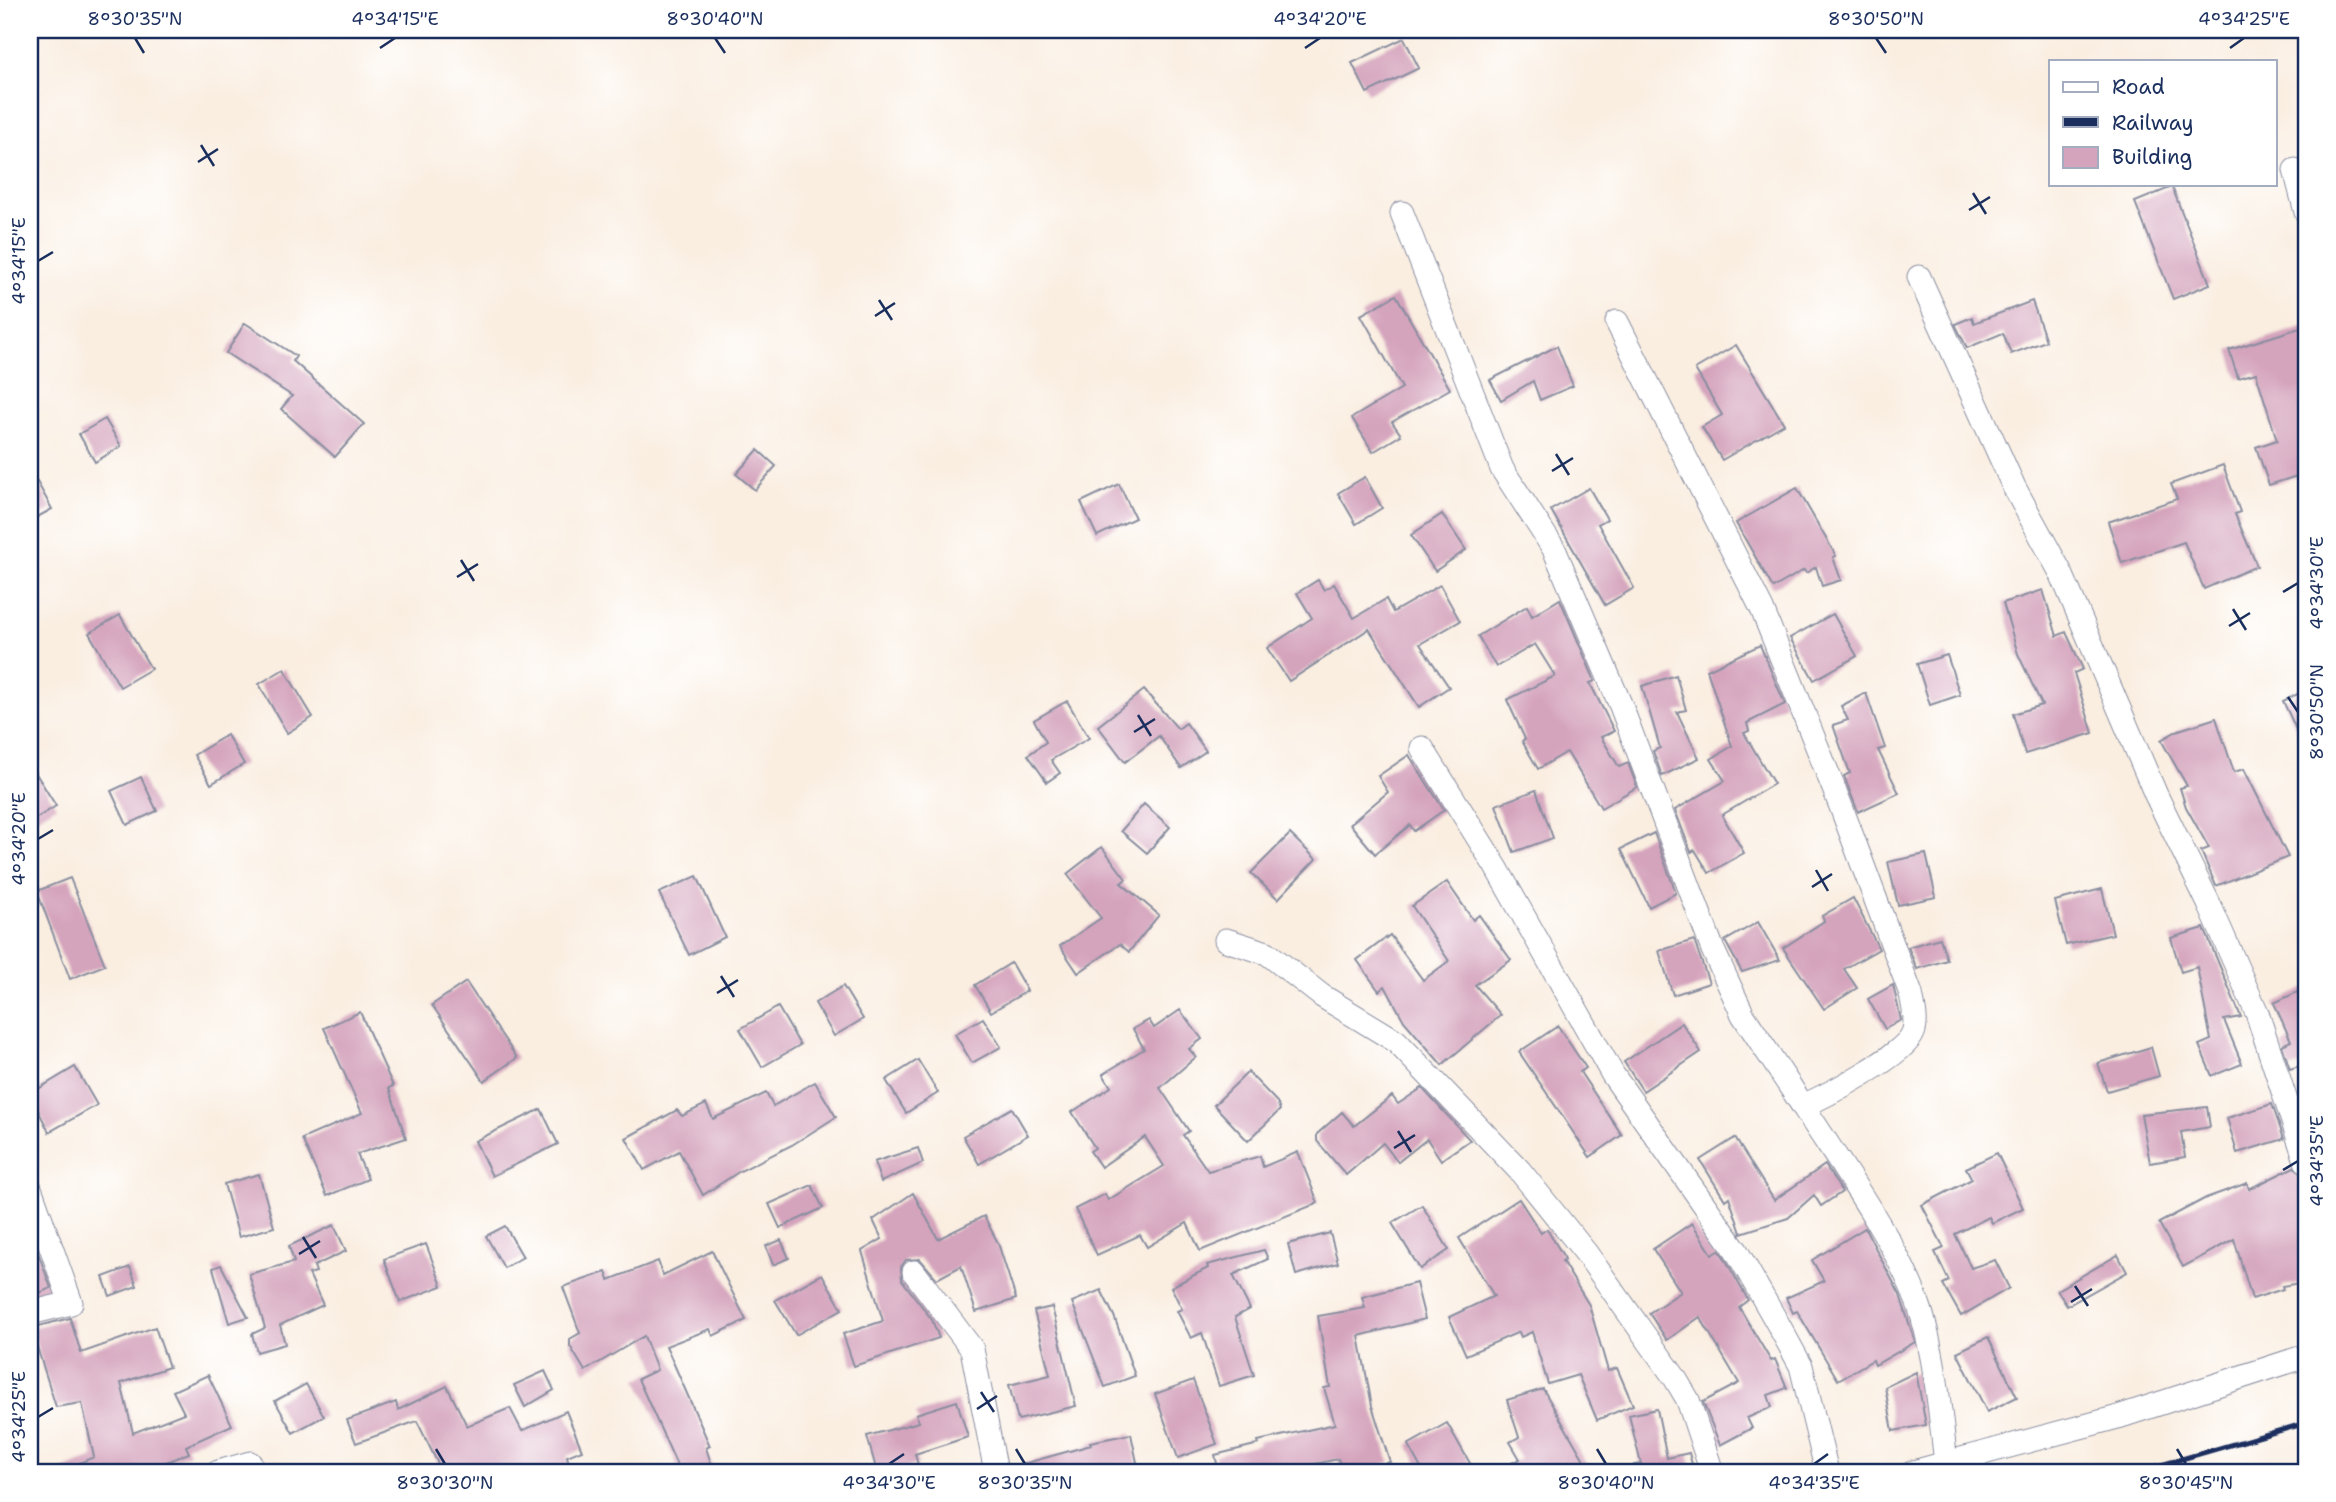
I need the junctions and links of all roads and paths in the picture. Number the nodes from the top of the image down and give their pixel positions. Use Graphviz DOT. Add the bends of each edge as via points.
graph roads {
  1 [pos="2295,170"];
  2 [pos="2306,212"];
  3 [pos="1402,213"];
  4 [pos="1919,277"];
  5 [pos="1617,322"];
  6 [pos="1422,748"];
  7 [pos="1226,940"];
  8 [pos="1804,1106"];
  9 [pos="2306,1161"];
  10 [pos="30,1188"];
  11 [pos="914,1272"];
  12 [pos="30,1313"];
  13 [pos="2306,1356"];
  14 [pos="1946,1463"];
  15 [pos="218,1472"];
  16 [pos="253,1472"];
  17 [pos="996,1472"];
  18 [pos="1712,1472"];
  19 [pos="1826,1472"];
  20 [pos="1913,1472"];
  1 -- 2 [label="street"];
  3 -- 8 [label="street" via="1502,469 1554,549 1621,706 1713,950 1743,1015"];
  4 -- 9 [label="street" via="2014,487 2062,573 2155,795 2257,1013"];
  5 -- 8 [label="street" via="1762,609 1911,994 1915,1021 1907,1043"];
  6 -- 19 [label="street" via="1496,867 1613,1075 1736,1251 1784,1334 1801,1366"];
  7 -- 18 [label="street" via="1267,953 1322,996 1396,1041 1520,1171 1586,1253 1675,1378 1688,1400"];
  8 -- 14 [label="street" via="1904,1272 1921,1313 1932,1357"];
  10 -- 12 [label="street" via="71,1303"];
  11 -- 17 [label="street" via="972,1349"];
  13 -- 14 [label="street" via="2119,1417"];
  14 -- 20 [label="street"];
  15 -- 16 [label="street" via="250,1464"];
}
